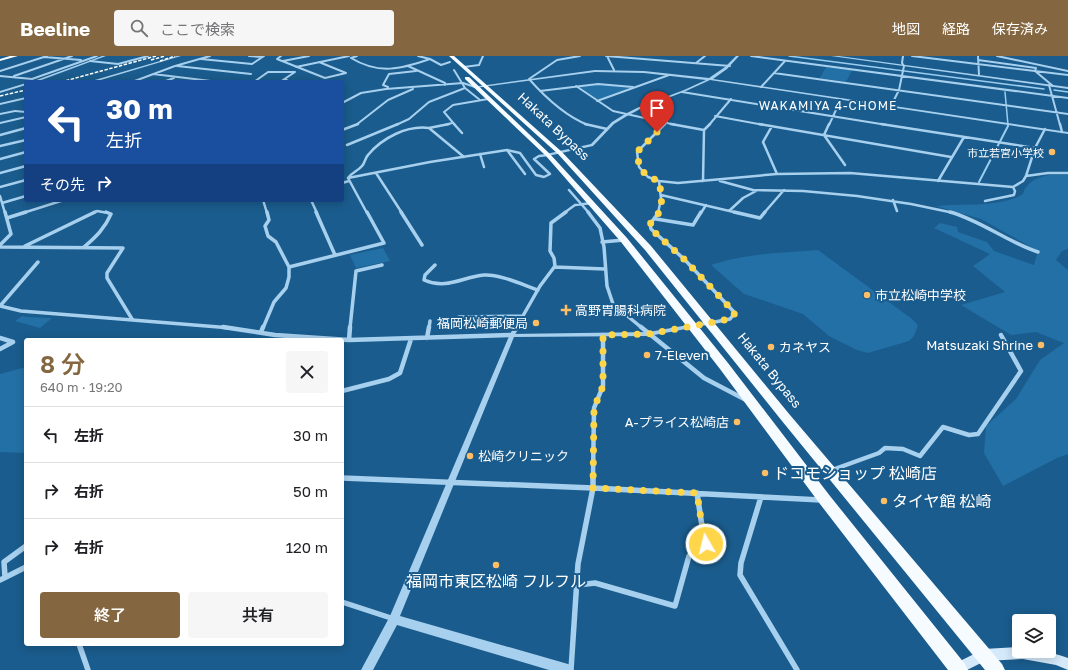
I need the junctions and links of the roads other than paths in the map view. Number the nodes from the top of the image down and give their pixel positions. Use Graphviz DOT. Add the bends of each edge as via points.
graph roads {
  1 [pos="8,56"];
  2 [pos="16,56"];
  3 [pos="47,56"];
  4 [pos="72,56"];
  5 [pos="97,56"];
  6 [pos="105,56"];
  7 [pos="148,56"];
  8 [pos="180,56"];
  9 [pos="210,56"];
  10 [pos="249,56"];
  11 [pos="281,56"];
  12 [pos="310,56"];
  13 [pos="348,56"];
  14 [pos="357,56"];
  15 [pos="418,56"];
  16 [pos="483,56"];
  17 [pos="580,56"];
  18 [pos="607,56"];
  19 [pos="666,56"];
  20 [pos="705,56"];
  21 [pos="738,56"];
  22 [pos="751,56"];
  23 [pos="832,56"];
  24 [pos="903,56"];
  25 [pos="912,56"];
  26 [pos="978,56"];
  27 [pos="996,56"];
  28 [pos="43,57"];
  29 [pos="263,57"];
  30 [pos="0,59"];
  31 [pos="64,59"];
  32 [pos="198,59"];
  33 [pos="430,60"];
  34 [pos="448,60"];
  35 [pos="660,60"];
  36 [pos="978,60"];
  37 [pos="84,61"];
  38 [pos="90,61"];
  39 [pos="283,61"];
  40 [pos="785,61"];
  41 [pos="319,62"];
  42 [pos="696,63"];
  43 [pos="979,64"];
  44 [pos="903,65"];
  45 [pos="175,66"];
  46 [pos="408,66"];
  47 [pos="730,66"];
  48 [pos="296,67"];
  49 [pos="438,67"];
  50 [pos="464,67"];
  51 [pos="1049,68"];
  52 [pos="304,70"];
  53 [pos="454,70"];
  54 [pos="614,70"];
  55 [pos="0,71"];
  56 [pos="416,71"];
  57 [pos="1035,71"];
  58 [pos="1068,71"];
  59 [pos="295,72"];
  60 [pos="774,73"];
  61 [pos="1049,73"];
  62 [pos="153,74"];
  63 [pos="251,74"];
  64 [pos="668,75"];
  65 [pos="979,75"];
  66 [pos="1068,75"];
  67 [pos="0,76"];
  68 [pos="902,76"];
  69 [pos="12,77"];
  70 [pos="176,77"];
  71 [pos="285,79"];
  72 [pos="529,79"];
  73 [pos="712,79"];
  74 [pos="38,80"];
  75 [pos="97,80"];
  76 [pos="137,80"];
  77 [pos="168,80"];
  78 [pos="198,80"];
  79 [pos="257,80"];
  80 [pos="463,83"];
  81 [pos="24,85"];
  82 [pos="445,85"];
  83 [pos="485,85"];
  84 [pos="576,86"];
  85 [pos="1051,86"];
  86 [pos="475,87"];
  87 [pos="761,87"];
  88 [pos="394,88"];
  89 [pos="415,88"];
  90 [pos="465,88"];
  91 [pos="633,88"];
  92 [pos="1068,88"];
  93 [pos="899,90"];
  94 [pos="540,91"];
  95 [pos="0,92"];
  96 [pos="682,92"];
  97 [pos="1052,96"];
  98 [pos="24,98"];
  99 [pos="1068,98"];
  100 [pos="488,99"];
  101 [pos="731,99"];
  102 [pos="842,99"];
  103 [pos="480,100"];
  104 [pos="344,101"];
  105 [pos="597,101"];
  106 [pos="0,104"];
  107 [pos="891,106"];
  108 [pos="24,112"];
  109 [pos="1056,112"];
  110 [pos="0,114"];
  111 [pos="1068,114"];
  112 [pos="626,115"];
  113 [pos="716,116"];
  114 [pos="833,116"];
  115 [pos="24,117"];
  116 [pos="667,122"];
  117 [pos="0,123"];
  118 [pos="452,123"];
  119 [pos="772,126"];
  120 [pos="429,128"];
  121 [pos="24,129"];
  122 [pos="344,129"];
  123 [pos="607,129"];
  124 [pos="1045,129"];
  125 [pos="704,130"];
  126 [pos="1062,132"];
  127 [pos="462,133"];
  128 [pos="1068,133"];
  129 [pos="0,135"];
  130 [pos="824,135"];
  131 [pos="964,137"];
  132 [pos="24,140"];
  133 [pos="347,145"];
  134 [pos="0,146"];
  135 [pos="1035,148"];
  136 [pos="507,150"];
  137 [pos="24,153"];
  138 [pos="560,153"];
  139 [pos="480,154"];
  140 [pos="548,155"];
  141 [pos="464,157"];
  142 [pos="951,157"];
  143 [pos="0,159"];
  144 [pos="845,165"];
  145 [pos="24,167"];
  146 [pos="484,167"];
  147 [pos="0,173"];
  148 [pos="376,173"];
  149 [pos="1068,173"];
  150 [pos="525,174"];
  151 [pos="777,174"];
  152 [pos="1026,176"];
  153 [pos="349,180"];
  154 [pos="718,180"];
  155 [pos="24,181"];
  156 [pos="344,181"];
  157 [pos="659,181"];
  158 [pos="703,181"];
  159 [pos="938,181"];
  160 [pos="0,187"];
  161 [pos="1013,187"];
  162 [pos="569,190"];
  163 [pos="784,190"];
  164 [pos="756,191"];
  165 [pos="661,195"];
  166 [pos="0,196"];
  167 [pos="24,197"];
  168 [pos="893,200"];
  169 [pos="985,201"];
  170 [pos="58,202"];
  171 [pos="264,202"];
  172 [pos="312,202"];
  173 [pos="2,203"];
  174 [pos="592,203"];
  175 [pos="580,204"];
  176 [pos="706,205"];
  177 [pos="728,210"];
  178 [pos="897,211"];
  179 [pos="6,218"];
  180 [pos="656,219"];
  181 [pos="624,240"];
  182 [pos="602,242"];
  183 [pos="422,245"];
  184 [pos="0,246"];
  185 [pos="23,247"];
  186 [pos="84,248"];
  187 [pos="1038,252"];
  188 [pos="335,255"];
  189 [pos="38,262"];
  190 [pos="382,265"];
  191 [pos="435,265"];
  192 [pos="289,267"];
  193 [pos="554,267"];
  194 [pos="605,269"];
  195 [pos="538,290"];
  196 [pos="0,306"];
  197 [pos="523,316"];
  198 [pos="459,317"];
  199 [pos="132,320"];
  200 [pos="430,321"];
  201 [pos="710,323"];
  202 [pos="693,326"];
  203 [pos="261,332"];
  204 [pos="649,334"];
  205 [pos="275,335"];
  206 [pos="512,335"];
  207 [pos="603,335"];
  208 [pos="1000,335"];
  209 [pos="0,338"];
  210 [pos="273,338"];
  211 [pos="319,338"];
  212 [pos="427,338"];
  213 [pos="411,339"];
  214 [pos="344,340"];
  215 [pos="349,340"];
  216 [pos="0,349"];
  217 [pos="344,390"];
  218 [pos="753,404"];
  219 [pos="829,470"];
  220 [pos="344,478"];
  221 [pos="452,483"];
  222 [pos="593,488"];
  223 [pos="697,493"];
  224 [pos="761,497"];
  225 [pos="825,500"];
  226 [pos="24,547"];
  227 [pos="2,561"];
  228 [pos="24,568"];
  229 [pos="3,578"];
  230 [pos="578,585"];
  231 [pos="344,603"];
  232 [pos="394,619"];
  233 [pos="80,646"];
  234 [pos="984,655"];
  235 [pos="1068,664"];
  236 [pos="957,669"];
  237 [pos="88,670"];
  238 [pos="367,670"];
  239 [pos="568,670"];
  240 [pos="571,670"];
  241 [pos="797,670"];
  242 [pos="996,670"];
  1 -- 30 [label="highway"];
  2 -- 30 [label="highway"];
  3 -- 28 [label="street"];
  4 -- 31 [label="street"];
  5 -- 37 [label="street"];
  6 -- 38 [label="street"];
  7 -- 38 [label="street" via="118,64"];
  8 -- 75 [label="street"];
  9 -- 32 [label="street"];
  10 -- 29 [label="street"];
  11 -- 39 [label="street" via="277,59"];
  12 -- 39 [label="street"];
  13 -- 41 [label="street"];
  14 -- 46 [label="street" via="351,58 375,69"];
  15 -- 33 [label="street"];
  16 -- 50 [label="street" via="478,65"];
  17 -- 72 [label="street" via="557,60"];
  18 -- 35 [label="street"];
  18 -- 54 [label="street"];
  19 -- 35 [label="street"];
  20 -- 42 [label="street"];
  21 -- 47 [label="street"];
  22 -- 40 [label="street"];
  23 -- 44 [label="street"];
  24 -- 44 [label="street"];
  25 -- 43 [label="street"];
  26 -- 36 [label="street"];
  27 -- 51 [label="street"];
  28 -- 31 [label="street"];
  28 -- 55 [label="street"];
  29 -- 32 [label="street" via="252,64"];
  31 -- 37 [label="street"];
  31 -- 69 [label="street"];
  32 -- 45 [label="street"];
  33 -- 34 [label="street" via="441,65"];
  33 -- 46 [label="street"];
  34 -- 49 [label="street"];
  34 -- 50 [label="highway, Hakata Bypass"];
  34 -- 86 [label="highway, Hakata Bypass"];
  35 -- 42 [label="street"];
  36 -- 43 [label="street"];
  36 -- 57 [label="street" via="1036,68"];
  37 -- 69 [label="street" via="32,79"];
  38 -- 74 [label="street"];
  39 -- 48 [label="street"];
  40 -- 60 [label="street"];
  40 -- 68 [label="street"];
  41 -- 48 [label="street"];
  41 -- 52 [label="street" via="346,72 325,78"];
  42 -- 47 [label="street"];
  43 -- 57 [label="street"];
  43 -- 65 [label="street"];
  44 -- 65 [label="street"];
  44 -- 68 [label="street"];
  45 -- 62 [label="street"];
  45 -- 63 [label="street"];
  46 -- 56 [label="street"];
  47 -- 73 [label="street"];
  48 -- 52 [label="street"];
  50 -- 83 [label="highway, Hakata Bypass"];
  51 -- 58 [label="street"];
  51 -- 61 [label="street"];
  52 -- 59 [label="street"];
  53 -- 80 [label="street"];
  54 -- 64 [label="street"];
  54 -- 72 [label="street"];
  56 -- 82 [label="street"];
  56 -- 88 [label="street" via="389,74 383,85"];
  57 -- 61 [label="street"];
  57 -- 85 [label="street"];
  59 -- 71 [label="street"];
  59 -- 79 [label="street" via="268,72"];
  60 -- 87 [label="street"];
  60 -- 93 [label="street"];
  61 -- 66 [label="street"];
  62 -- 70 [label="street"];
  62 -- 76 [label="street"];
  64 -- 73 [label="street"];
  64 -- 91 [label="street"];
  65 -- 85 [label="street"];
  67 -- 69 [label="street"];
  68 -- 93 [label="street"];
  68 -- 97 [label="street"];
  70 -- 77 [label="street"];
  70 -- 78 [label="street"];
  72 -- 83 [label="street"];
  72 -- 94 [label="street"];
  73 -- 87 [label="street"];
  73 -- 96 [label="street"];
  80 -- 82 [label="street"];
  80 -- 86 [label="street"];
  80 -- 90 [label="street"];
  81 -- 95 [label="street"];
  82 -- 89 [label="street"];
  83 -- 86 [label="street"];
  83 -- 138 [label="highway, Hakata Bypass"];
  84 -- 91 [label="street" via="613,84"];
  84 -- 94 [label="street"];
  84 -- 105 [label="street"];
  85 -- 92 [label="street"];
  85 -- 97 [label="street"];
  86 -- 100 [label="highway, Hakata Bypass"];
  87 -- 102 [label="street"];
  88 -- 89 [label="street"];
  88 -- 104 [label="street" via="361,92"];
  89 -- 122 [label="street" via="388,100 356,125"];
  90 -- 103 [label="street"];
  90 -- 133 [label="street" via="429,102 409,119"];
  91 -- 105 [label="street"];
  93 -- 107 [label="street"];
  93 -- 109 [label="street"];
  94 -- 123 [label="street" via="580,121"];
  96 -- 101 [label="street"];
  96 -- 112 [label="street"];
  97 -- 99 [label="street"];
  97 -- 109 [label="street"];
  98 -- 106 [label="street"];
  100 -- 103 [label="street"];
  100 -- 140 [label="highway, Hakata Bypass"];
  101 -- 113 [label="street"];
  101 -- 114 [label="street"];
  102 -- 107 [label="street"];
  102 -- 114 [label="street"];
  103 -- 118 [label="street" via="453,105 444,112"];
  105 -- 112 [label="street" via="613,111"];
  107 -- 124 [label="street"];
  108 -- 110 [label="street"];
  109 -- 111 [label="street"];
  109 -- 126 [label="street"];
  112 -- 116 [label="street"];
  112 -- 123 [label="street"];
  113 -- 119 [label="street"];
  113 -- 125 [label="street"];
  114 -- 130 [label="street"];
  114 -- 131 [label="street"];
  115 -- 117 [label="street"];
  116 -- 125 [label="street"];
  116 -- 157 [label="street" via="637,152 639,167 648,177"];
  118 -- 120 [label="street"];
  118 -- 127 [label="street"];
  119 -- 130 [label="street"];
  119 -- 151 [label="street" via="763,142"];
  120 -- 141 [label="street"];
  120 -- 153 [label="street" via="417,126 400,132 381,144 366,157 363,165 350,174"];
  121 -- 129 [label="street"];
  123 -- 138 [label="street" via="592,145"];
  124 -- 126 [label="street"];
  124 -- 135 [label="street"];
  125 -- 158 [label="street"];
  126 -- 128 [label="street"];
  130 -- 142 [label="street"];
  130 -- 144 [label="street"];
  131 -- 135 [label="street"];
  131 -- 142 [label="street"];
  132 -- 134 [label="street"];
  135 -- 152 [label="street"];
  136 -- 139 [label="street"];
  136 -- 140 [label="street" via="520,153 539,177 550,174 534,159"];
  136 -- 150 [label="street"];
  137 -- 143 [label="street"];
  138 -- 140 [label="street"];
  138 -- 201 [label="highway, Hakata Bypass" via="648,248"];
  139 -- 141 [label="street"];
  139 -- 146 [label="street"];
  140 -- 174 [label="highway, Hakata Bypass"];
  141 -- 148 [label="street"];
  142 -- 159 [label="street"];
  145 -- 147 [label="street"];
  148 -- 153 [label="street"];
  148 -- 183 [label="street"];
  149 -- 152 [label="street"];
  151 -- 154 [label="street"];
  151 -- 159 [label="street" via="850,173"];
  152 -- 161 [label="street"];
  153 -- 156 [label="street"];
  153 -- 188 [label="street" via="384,243"];
  154 -- 158 [label="street"];
  154 -- 164 [label="street"];
  155 -- 160 [label="street"];
  157 -- 158 [label="street"];
  157 -- 165 [label="street"];
  159 -- 161 [label="street"];
  161 -- 169 [label="street" via="1014,195"];
  162 -- 175 [label="street"];
  163 -- 164 [label="street"];
  163 -- 168 [label="street"];
  163 -- 177 [label="street" via="760,218"];
  164 -- 177 [label="street"];
  165 -- 176 [label="street"];
  165 -- 180 [label="street" via="662,206"];
  166 -- 173 [label="street"];
  167 -- 173 [label="street"];
  168 -- 178 [label="street"];
  168 -- 187 [label="street" via="949,211 970,218 1013,243"];
  170 -- 179 [label="street"];
  171 -- 192 [label="street" via="268,236 276,242"];
  172 -- 188 [label="street"];
  173 -- 179 [label="street"];
  174 -- 175 [label="street"];
  174 -- 181 [label="highway, Hakata Bypass"];
  175 -- 182 [label="street" via="600,227"];
  175 -- 193 [label="street" via="551,223 549,244"];
  176 -- 177 [label="street"];
  176 -- 180 [label="street" via="693,225"];
  179 -- 184 [label="street" via="10,236"];
  180 -- 201 [label="street" via="650,224 651,229 685,260 735,313 730,319"];
  181 -- 182 [label="street"];
  181 -- 202 [label="highway, Hakata Bypass"];
  182 -- 194 [label="street"];
  184 -- 185 [label="street"];
  185 -- 186 [label="street"];
  185 -- 186 [label="street" via="97,211 110,213 108,223 102,232"];
  186 -- 199 [label="street" via="123,248 107,273"];
  188 -- 192 [label="street"];
  189 -- 196 [label="street"];
  190 -- 215 [label="street" via="356,271"];
  191 -- 195 [label="street" via="425,275 424,280 436,285 486,274"];
  192 -- 203 [label="street" via="286,288 274,302"];
  193 -- 194 [label="street"];
  193 -- 195 [label="street"];
  194 -- 204 [label="street" via="613,304"];
  195 -- 197 [label="street"];
  196 -- 199 [label="street" via="21,311"];
  197 -- 198 [label="street"];
  197 -- 206 [label="street"];
  199 -- 203 [label="street"];
  200 -- 212 [label="street"];
  201 -- 202 [label="street"];
  201 -- 219 [label="highway, Hakata Bypass"];
  202 -- 204 [label="street"];
  202 -- 218 [label="highway, Hakata Bypass"];
  203 -- 205 [label="street"];
  204 -- 207 [label="street"];
  204 -- 218 [label="street" via="704,378"];
  205 -- 210 [label="street"];
  205 -- 211 [label="street"];
  206 -- 207 [label="street"];
  206 -- 212 [label="street"];
  206 -- 221 [label="street"];
  207 -- 222 [label="street" via="603,386 594,408"];
  208 -- 219 [label="street" via="1020,370 978,434 943,427 920,456 897,447 885,448 879,453"];
  209 -- 216 [label="street" via="13,342"];
  212 -- 213 [label="street"];
  213 -- 215 [label="street"];
  213 -- 217 [label="street" via="400,373 389,379"];
  214 -- 215 [label="street"];
  218 -- 225 [label="highway, Hakata Bypass"];
  219 -- 234 [label="highway, Hakata Bypass"];
  220 -- 221 [label="street"];
  221 -- 222 [label="street"];
  221 -- 232 [label="street"];
  222 -- 223 [label="street"];
  222 -- 230 [label="street" via="578,564"];
  223 -- 224 [label="street"];
  223 -- 230 [label="street" via="702,526 709,530 706,544 689,556 675,606 595,583"];
  224 -- 225 [label="street"];
  224 -- 241 [label="street" via="740,563 740,575"];
  225 -- 236 [label="highway, Hakata Bypass"];
  226 -- 227 [label="street"];
  227 -- 229 [label="street"];
  228 -- 229 [label="street"];
  230 -- 240 [label="street"];
  231 -- 232 [label="street"];
  232 -- 238 [label="street"];
  232 -- 239 [label="street"];
  233 -- 237 [label="street"];
  234 -- 235 [label="main road" via="1023,653"];
  234 -- 236 [label="main road"];
  234 -- 242 [label="highway, Hakata Bypass"];
}
